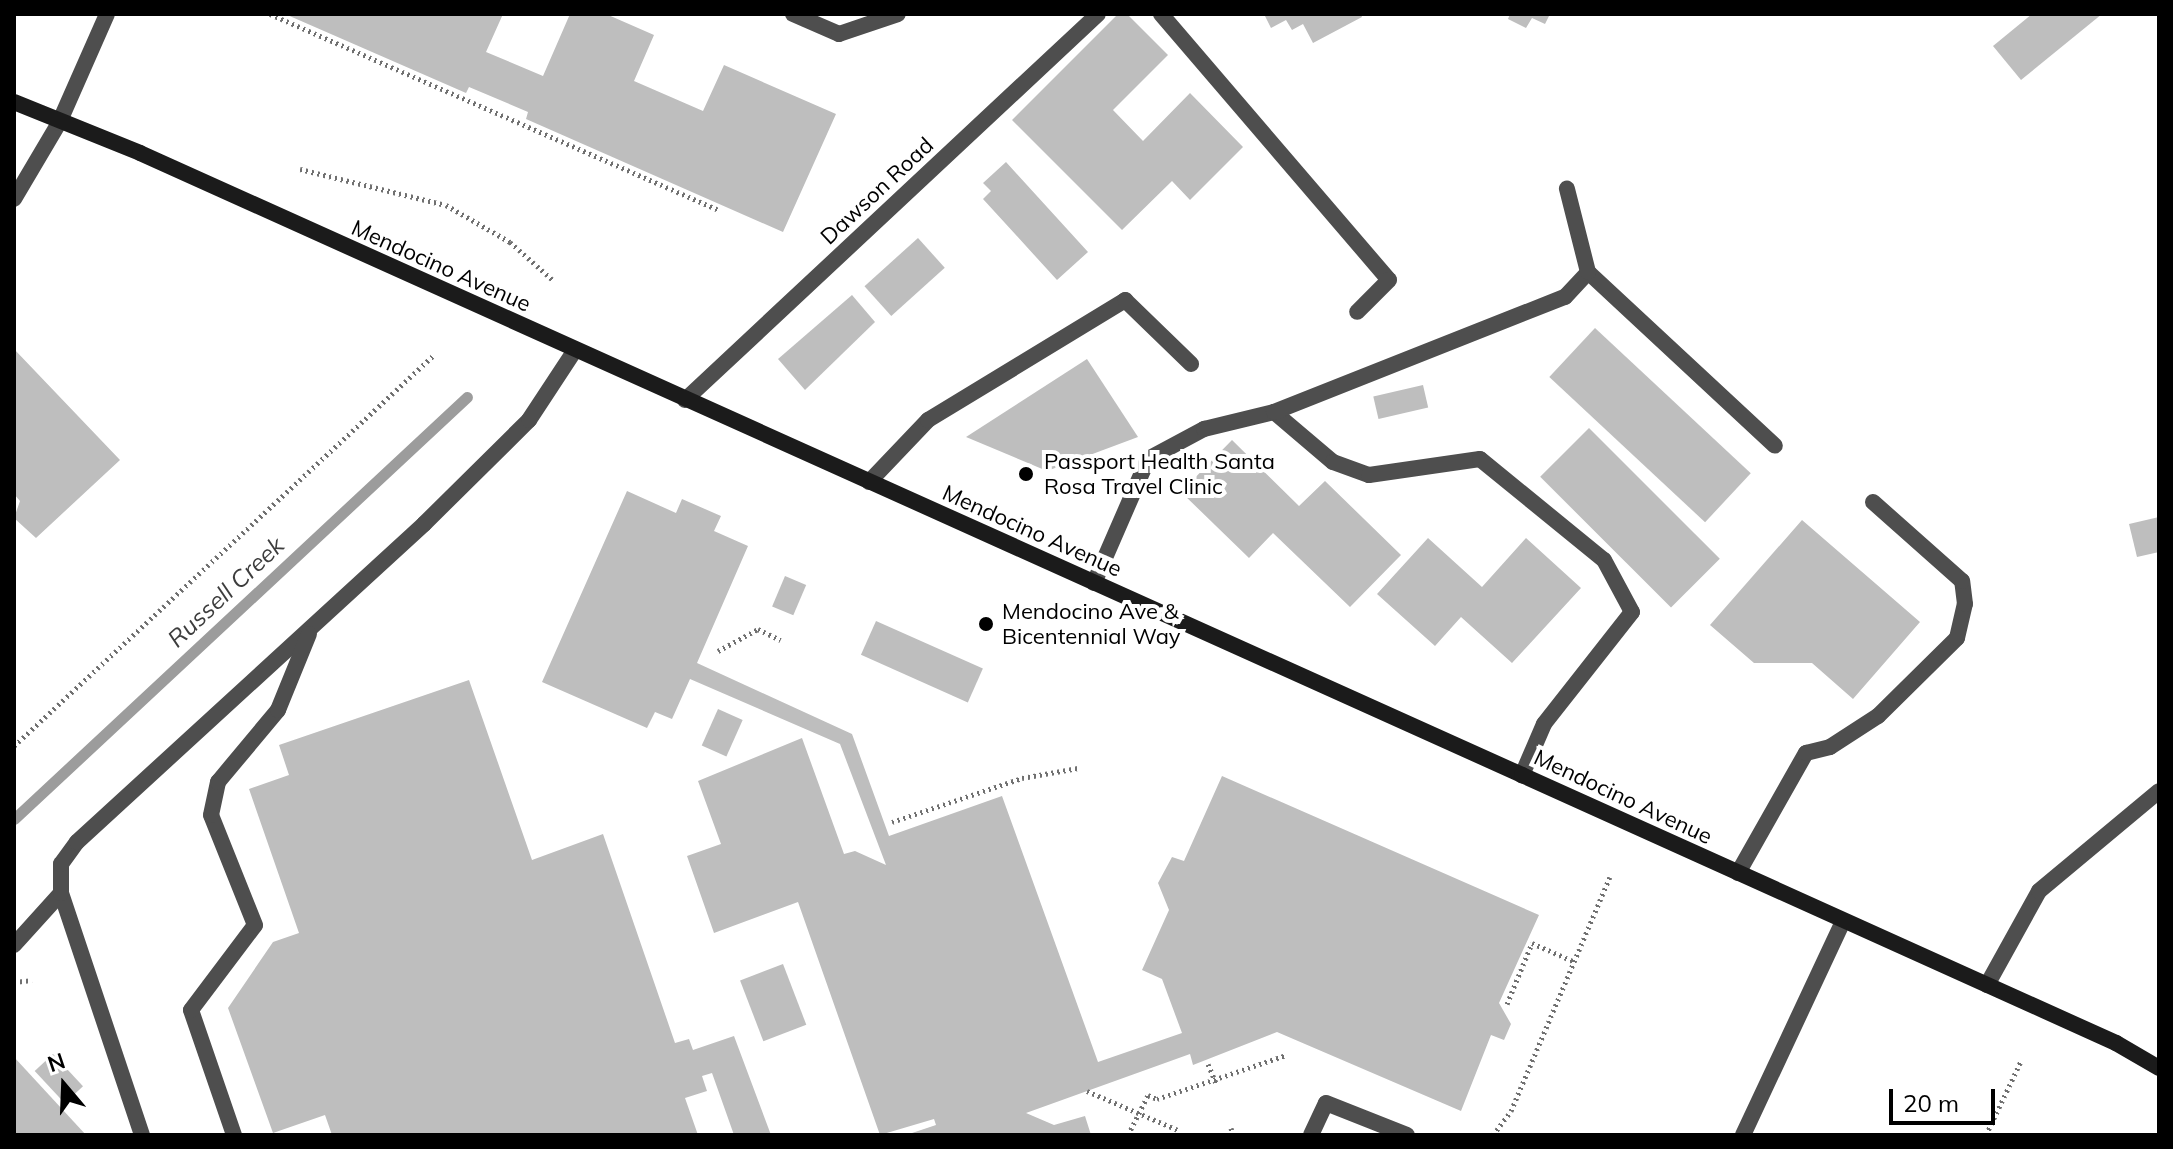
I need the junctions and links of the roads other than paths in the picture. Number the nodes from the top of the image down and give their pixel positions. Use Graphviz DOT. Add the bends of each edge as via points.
graph roads {
  1 [pos="107,14"];
  2 [pos="793,14"];
  3 [pos="898,14"];
  4 [pos="1098,14"];
  5 [pos="1161,14"];
  6 [pos="14,102"];
  7 [pos="59,123"];
  8 [pos="1567,189"];
  9 [pos="14,199"];
  10 [pos="1588,272"];
  11 [pos="1357,312"];
  12 [pos="575,350"];
  13 [pos="1191,364"];
  14 [pos="685,400"];
  15 [pos="1274,412"];
  16 [pos="1775,446"];
  17 [pos="869,482"];
  18 [pos="1873,502"];
  19 [pos="1094,583"];
  20 [pos="311,629"];
  21 [pos="1522,775"];
  22 [pos="2159,791"];
  23 [pos="1738,873"];
  24 [pos="61,893"];
  25 [pos="1843,922"];
  26 [pos="14,945"];
  27 [pos="1987,985"];
  28 [pos="2159,1068"];
  29 [pos="142,1135"];
  30 [pos="234,1135"];
  31 [pos="1311,1135"];
  32 [pos="1407,1135"];
  33 [pos="1743,1135"];
  1 -- 7 [label="street"];
  2 -- 3 [label="street" via="839,34"];
  4 -- 14 [label="street, Dawson Road"];
  5 -- 11 [label="street" via="1389,280"];
  6 -- 7 [label="main road, Mendocino Avenue"];
  7 -- 9 [label="street"];
  7 -- 12 [label="main road, Mendocino Avenue" via="140,153"];
  8 -- 10 [label="street"];
  10 -- 15 [label="street" via="1565,297"];
  10 -- 16 [label="street"];
  12 -- 14 [label="main road, Mendocino Avenue"];
  12 -- 20 [label="street" via="529,420"];
  13 -- 17 [label="street" via="1125,300 928,420"];
  14 -- 17 [label="main road, Mendocino Avenue"];
  15 -- 19 [label="street" via="1204,429 1148,459"];
  15 -- 21 [label="street" via="1333,462 1369,475 1480,459 1604,560 1632,612 1544,724"];
  17 -- 19 [label="main road, Mendocino Avenue"];
  18 -- 23 [label="street" via="1962,581 1965,604 1957,638 1878,716 1830,747 1806,753"];
  19 -- 21 [label="main road, Mendocino Avenue"];
  20 -- 24 [label="street" via="77,842 61,864"];
  20 -- 30 [label="street" via="278,710 218,782 211,815 255,925 191,1010"];
  21 -- 23 [label="main road, Mendocino Avenue"];
  22 -- 27 [label="street" via="2039,891"];
  23 -- 25 [label="main road, Mendocino Avenue"];
  24 -- 26 [label="street"];
  24 -- 29 [label="street"];
  25 -- 27 [label="main road, Mendocino Avenue"];
  25 -- 33 [label="street"];
  27 -- 28 [label="main road, Mendocino Avenue"];
  31 -- 32 [label="street" via="1326,1103"];
}
